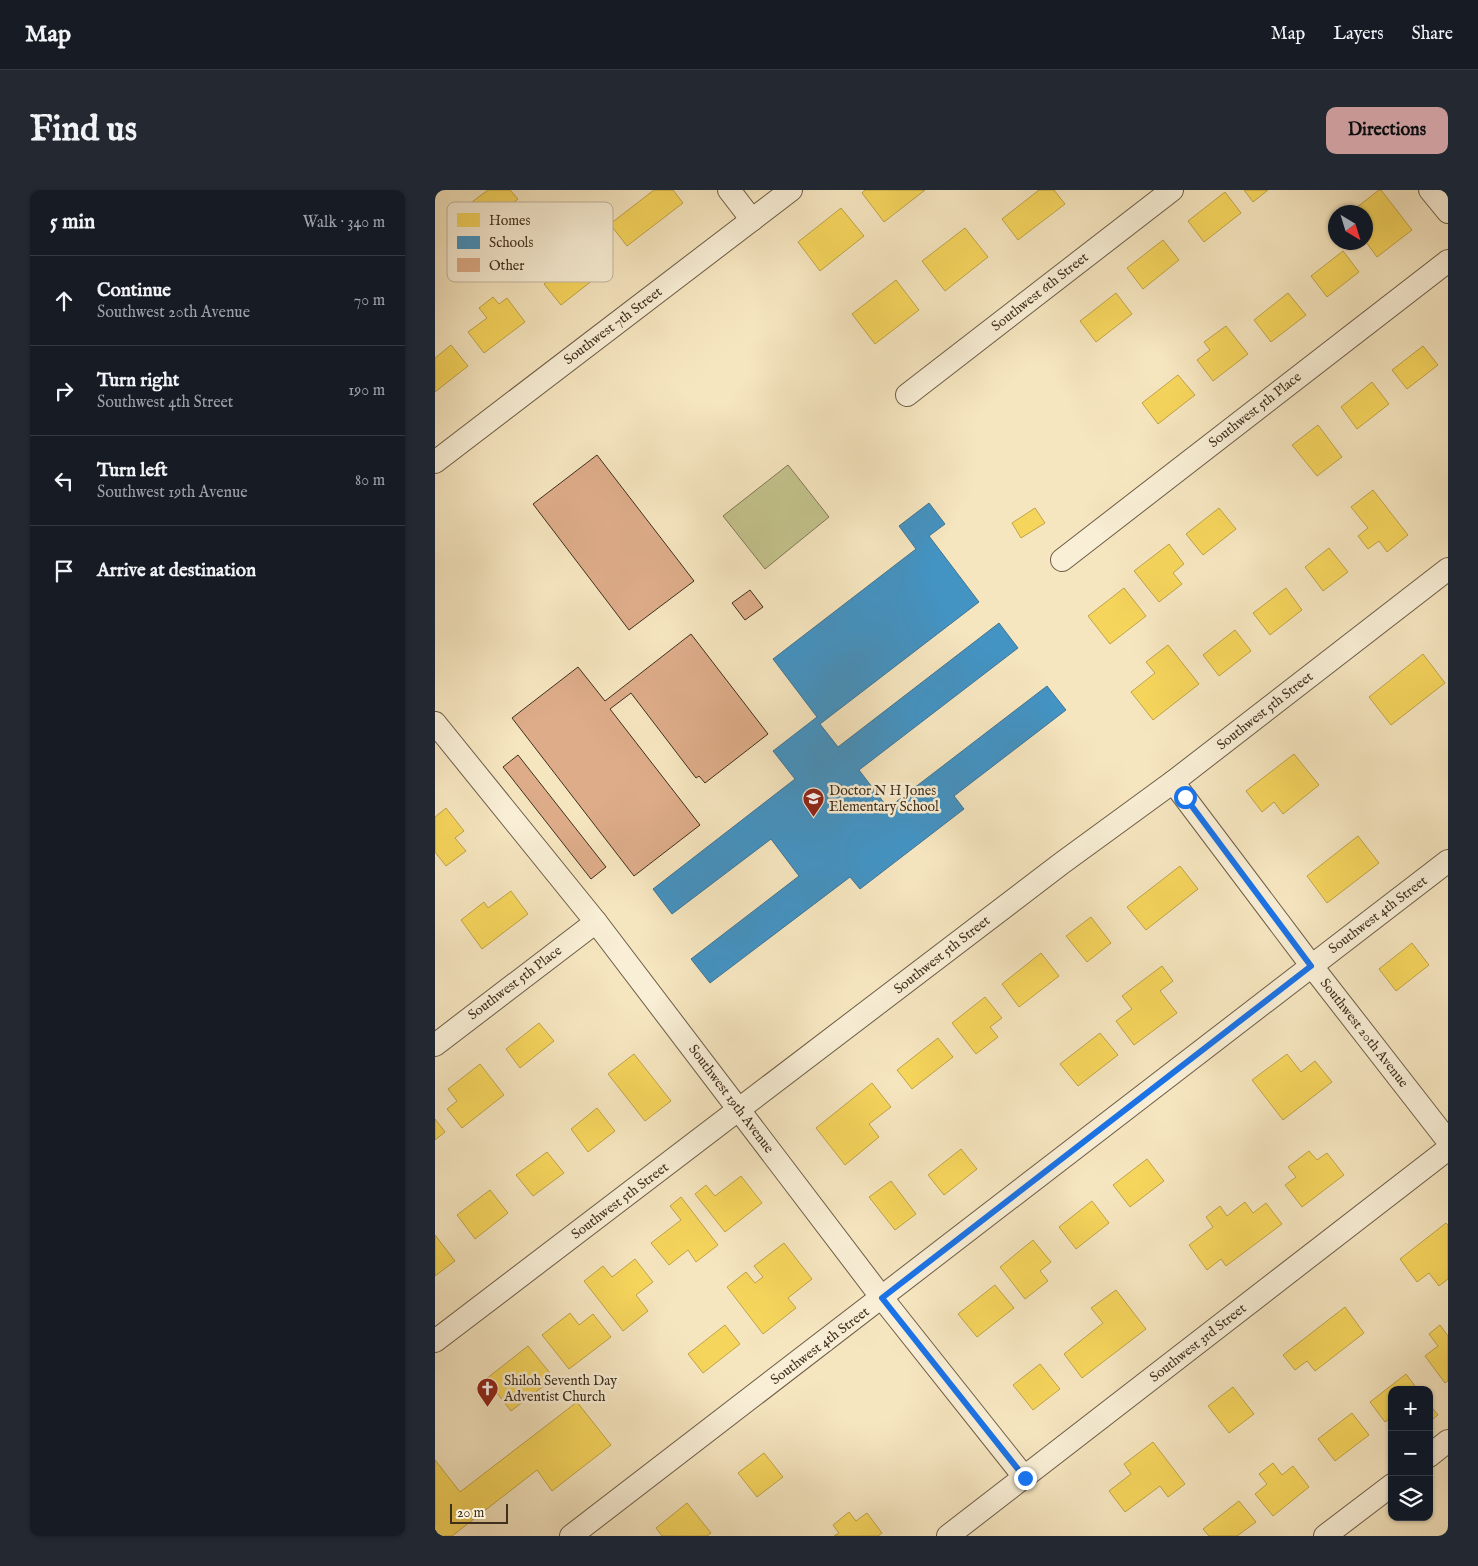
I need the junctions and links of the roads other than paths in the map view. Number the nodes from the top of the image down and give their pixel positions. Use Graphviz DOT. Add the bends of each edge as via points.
graph roads {
  1 [pos="729,190"];
  2 [pos="791,190"];
  3 [pos="1172,190"];
  4 [pos="1431,190"];
  5 [pos="1448,212"];
  6 [pos="752,220"];
  7 [pos="1448,260"];
  8 [pos="907,395"];
  9 [pos="435,462"];
  10 [pos="1062,560"];
  11 [pos="1448,569"];
  12 [pos="435,722"];
  13 [pos="443,750"];
  14 [pos="1173,782"];
  15 [pos="1448,861"];
  16 [pos="596,922"];
  17 [pos="1311,966"];
  18 [pos="435,1044"];
  19 [pos="740,1109"];
  20 [pos="1448,1141"];
  21 [pos="1448,1149"];
  22 [pos="882,1298"];
  23 [pos="435,1341"];
  24 [pos="1448,1441"];
  25 [pos="1433,1453"];
  26 [pos="1025,1478"];
  27 [pos="1388,1488"];
  28 [pos="571,1536"];
  29 [pos="948,1536"];
  30 [pos="1325,1536"];
  1 -- 6 [label="street"];
  2 -- 6 [label="street, Southwest 7th Street"];
  3 -- 8 [label="street, Southwest 6th Street"];
  4 -- 5 [label="street"];
  6 -- 9 [label="street, Southwest 7th Street"];
  7 -- 10 [label="street, Southwest 5th Place"];
  11 -- 14 [label="street, Southwest 5th Street"];
  12 -- 13 [label="street, Southwest 19th Avenue"];
  13 -- 16 [label="street, Southwest 19th Avenue"];
  14 -- 17 [label="street, Southwest 20th Avenue"];
  14 -- 19 [label="street, Southwest 5th Street"];
  15 -- 17 [label="street, Southwest 4th Street"];
  16 -- 18 [label="street, Southwest 5th Place"];
  16 -- 19 [label="street, Southwest 19th Avenue"];
  17 -- 20 [label="street, Southwest 20th Avenue"];
  17 -- 22 [label="street, Southwest 4th Street"];
  19 -- 22 [label="street, Southwest 19th Avenue"];
  19 -- 23 [label="street, Southwest 5th Street"];
  21 -- 26 [label="street, Southwest 3rd Street"];
  22 -- 26 [label="street, Southwest 19th Avenue"];
  22 -- 28 [label="street, Southwest 4th Street"];
  24 -- 25 [label="street"];
  26 -- 29 [label="street, Southwest 3rd Street"];
  27 -- 30 [label="street"];
}
